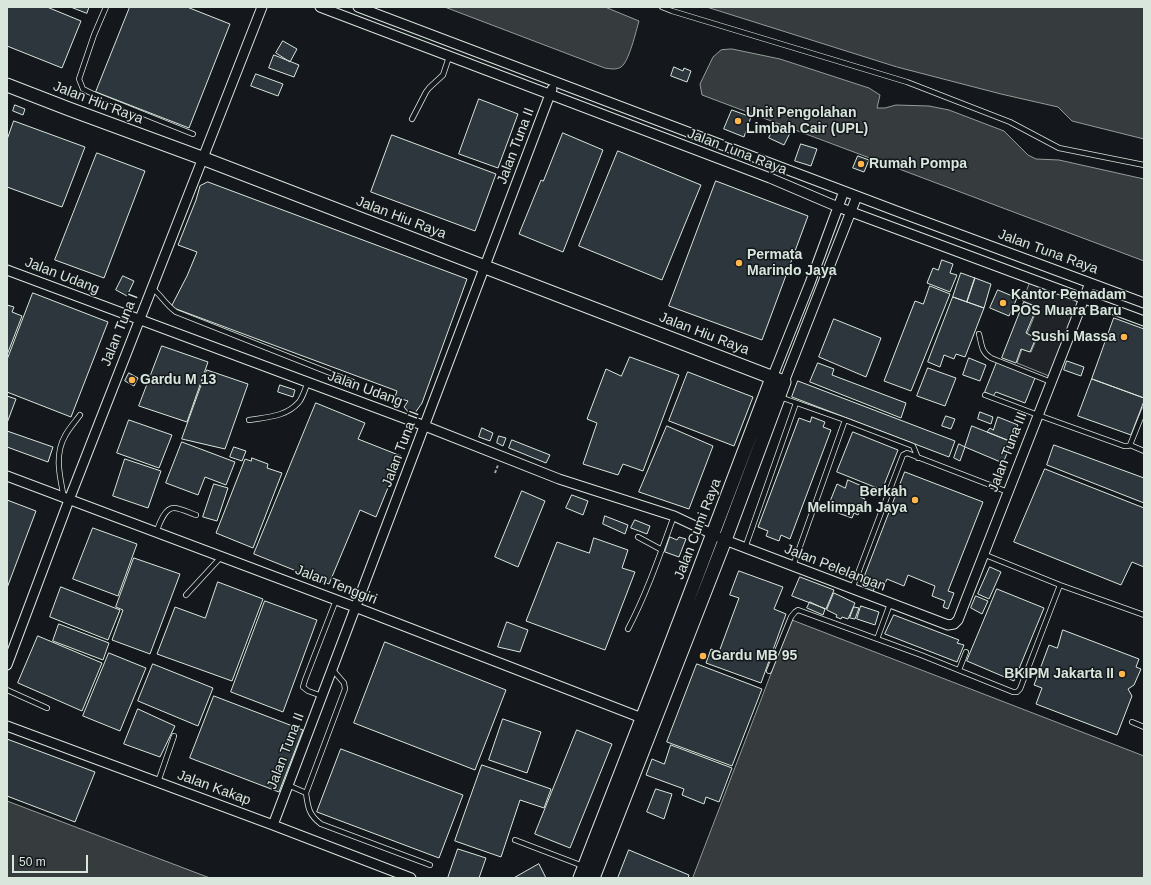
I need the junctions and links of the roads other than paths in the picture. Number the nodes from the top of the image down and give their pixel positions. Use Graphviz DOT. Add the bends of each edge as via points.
graph roads {
  1 [pos="106,7"];
  2 [pos="262,7"];
  3 [pos="320,7"];
  4 [pos="358,7"];
  5 [pos="662,7"];
  6 [pos="397,22"];
  7 [pos="392,35"];
  8 [pos="449,57"];
  9 [pos="555,82"];
  10 [pos="7,84"];
  11 [pos="550,95"];
  12 [pos="412,119"];
  13 [pos="670,125"];
  14 [pos="193,134"];
  15 [pos="665,139"];
  16 [pos="202,158"];
  17 [pos="775,164"];
  18 [pos="1144,165"];
  19 [pos="770,178"];
  20 [pos="844,191"];
  21 [pos="857,196"];
  22 [pos="838,207"];
  23 [pos="851,212"];
  24 [pos="948,230"];
  25 [pos="942,246"];
  26 [pos="485,267"];
  27 [pos="816,267"];
  28 [pos="7,270"];
  29 [pos="828,272"];
  30 [pos="1090,283"];
  31 [pos="152,288"];
  32 [pos="1084,299"];
  33 [pos="1144,303"];
  34 [pos="139,320"];
  35 [pos="1144,320"];
  36 [pos="979,334"];
  37 [pos="778,380"];
  38 [pos="308,382"];
  39 [pos="353,382"];
  40 [pos="1051,382"];
  41 [pos="984,395"];
  42 [pos="778,396"];
  43 [pos="796,403"];
  44 [pos="1144,410"];
  45 [pos="80,415"];
  46 [pos="1038,415"];
  47 [pos="249,420"];
  48 [pos="845,420"];
  49 [pos="425,426"];
  50 [pos="754,443"];
  51 [pos="1130,445"];
  52 [pos="1144,451"];
  53 [pos="918,458"];
  54 [pos="7,476"];
  55 [pos="741,479"];
  56 [pos="1008,492"];
  57 [pos="66,499"];
  58 [pos="196,515"];
  59 [pos="674,516"];
  60 [pos="156,533"];
  61 [pos="713,534"];
  62 [pos="638,537"];
  63 [pos="725,540"];
  64 [pos="746,548"];
  65 [pos="662,550"];
  66 [pos="983,554"];
  67 [pos="221,557"];
  68 [pos="793,566"];
  69 [pos="1060,586"];
  70 [pos="852,589"];
  71 [pos="186,595"];
  72 [pos="336,600"];
  73 [pos="890,604"];
  74 [pos="355,607"];
  75 [pos="689,615"];
  76 [pos="1144,615"];
  77 [pos="948,625"];
  78 [pos="628,628"];
  79 [pos="877,639"];
  80 [pos="966,652"];
  81 [pos="7,665"];
  82 [pos="332,669"];
  83 [pos="959,670"];
  84 [pos="770,671"];
  85 [pos="7,690"];
  86 [pos="322,696"];
  87 [pos="47,708"];
  88 [pos="648,720"];
  89 [pos="1132,722"];
  90 [pos="7,726"];
  91 [pos="1144,727"];
  92 [pos="174,736"];
  93 [pos="158,782"];
  94 [pos="288,785"];
  95 [pos="306,793"];
  96 [pos="273,825"];
  97 [pos="515,840"];
  98 [pos="430,865"];
  99 [pos="588,873"];
  100 [pos="411,878"];
  1 -- 14 [label="lane" via="78,79 84,89"];
  2 -- 16 [label="street, Jalan Tuna I"];
  3 -- 7 [label="street, Jalan Tuna Raya"];
  4 -- 6 [label="street, Jalan Tuna Raya"];
  5 -- 18 [label="lane" via="907,82 1010,122 1059,148"];
  6 -- 7 [label="street"];
  6 -- 9 [label="street, Jalan Tuna Raya"];
  7 -- 8 [label="street, Jalan Tuna Raya"];
  8 -- 11 [label="street, Jalan Tuna Raya"];
  8 -- 12 [label="lane" via="443,76 426,92"];
  9 -- 11 [label="street, Jalan Tuna II"];
  9 -- 13 [label="street, Jalan Tuna Raya"];
  10 -- 16 [label="street, Jalan Hiu Raya"];
  11 -- 15 [label="street, Jalan Tuna Raya"];
  11 -- 26 [label="street, Jalan Tuna II"];
  13 -- 15 [label="street"];
  13 -- 17 [label="street, Jalan Tuna Raya"];
  15 -- 19 [label="street, Jalan Tuna Raya"];
  16 -- 26 [label="street, Jalan Hiu Raya"];
  16 -- 31 [label="street, Jalan Tuna I"];
  17 -- 19 [label="street"];
  17 -- 20 [label="street, Jalan Tuna Raya"];
  19 -- 22 [label="street, Jalan Tuna Raya"];
  20 -- 21 [label="street, Jalan Tuna Raya"];
  20 -- 22 [label="street, Jalan Cumi Raya"];
  21 -- 23 [label="street, Jalan Cumi Raya"];
  21 -- 24 [label="street, Jalan Tuna Raya"];
  22 -- 23 [label="street, Jalan Tuna Raya"];
  22 -- 27 [label="street, Jalan Cumi Raya"];
  23 -- 25 [label="street, Jalan Tuna Raya"];
  23 -- 29 [label="street, Jalan Cumi Raya"];
  24 -- 25 [label="street"];
  24 -- 30 [label="street, Jalan Tuna Raya"];
  25 -- 32 [label="street, Jalan Tuna Raya"];
  26 -- 37 [label="street, Jalan Hiu Raya"];
  26 -- 49 [label="street, Jalan Tuna II"];
  27 -- 29 [label="street"];
  27 -- 37 [label="street, Jalan Cumi Raya"];
  28 -- 34 [label="street, Jalan Udang"];
  29 -- 37 [label="street, Jalan Cumi Raya"];
  30 -- 32 [label="street, Jalan Tuna III"];
  30 -- 33 [label="street, Jalan Tuna Raya"];
  31 -- 34 [label="street, Jalan Tuna I"];
  31 -- 39 [label="lane" via="176,312"];
  32 -- 35 [label="street, Jalan Tuna Raya"];
  32 -- 40 [label="street, Jalan Tuna III"];
  34 -- 38 [label="street, Jalan Udang"];
  34 -- 57 [label="street, Jalan Tuna I"];
  36 -- 40 [label="lane" via="986,355"];
  37 -- 42 [label="street, Jalan Cumi Raya"];
  37 -- 50 [label="street, Jalan Cumi Raya"];
  38 -- 47 [label="lane" via="300,402 289,411"];
  38 -- 49 [label="street, Jalan Udang"];
  40 -- 46 [label="street, Jalan Tuna III"];
  41 -- 46 [label="lane"];
  42 -- 43 [label="lane"];
  42 -- 50 [label="street, Jalan Cumi Raya"];
  43 -- 48 [label="lane"];
  43 -- 64 [label="lane"];
  44 -- 51 [label="lane"];
  45 -- 57 [label="lane" via="65,435 59,451 60,474"];
  46 -- 51 [label="lane" via="1124,446"];
  46 -- 56 [label="street, Jalan Tuna III"];
  48 -- 53 [label="lane" via="914,446"];
  48 -- 68 [label="lane"];
  49 -- 59 [label="street, Jalan Udang" via="559,478"];
  49 -- 74 [label="street, Jalan Tuna II"];
  50 -- 55 [label="street, Jalan Cumi Raya"];
  51 -- 52 [label="lane"];
  53 -- 56 [label="lane"];
  53 -- 70 [label="lane" via="907,453 903,455"];
  54 -- 57 [label="street, Jalan Tenggiri"];
  55 -- 61 [label="street, Jalan Cumi Raya"];
  55 -- 63 [label="street, Jalan Cumi Raya"];
  56 -- 66 [label="street, Jalan Tuna III"];
  57 -- 60 [label="street, Jalan Tenggiri"];
  57 -- 81 [label="street, Jalan Tuna I"];
  58 -- 60 [label="lane" via="170,509 162,517"];
  59 -- 61 [label="street, Jalan Udang"];
  59 -- 65 [label="lane"];
  60 -- 67 [label="street, Jalan Tenggiri"];
  61 -- 63 [label="street, Jalan Pelelangan"];
  61 -- 75 [label="street, Jalan Cumi Raya"];
  62 -- 65 [label="lane"];
  63 -- 64 [label="street, Jalan Pelelangan"];
  63 -- 75 [label="street, Jalan Cumi Raya"];
  64 -- 68 [label="street, Jalan Pelelangan"];
  65 -- 78 [label="lane"];
  66 -- 69 [label="lane"];
  66 -- 77 [label="street, Jalan Tuna III" via="958,620"];
  67 -- 71 [label="lane"];
  67 -- 72 [label="street, Jalan Tenggiri"];
  68 -- 70 [label="street, Jalan Pelelangan"];
  69 -- 76 [label="lane"];
  69 -- 83 [label="lane" via="1017,692"];
  70 -- 73 [label="street, Jalan Pelelangan"];
  72 -- 74 [label="street, Jalan Tenggiri"];
  72 -- 86 [label="lane" via="303,687"];
  73 -- 77 [label="street, Jalan Pelelangan"];
  73 -- 79 [label="lane"];
  74 -- 82 [label="street, Jalan Tuna II"];
  74 -- 88 [label="street, Jalan Tenggiri"];
  75 -- 88 [label="street, Jalan Cumi Raya"];
  79 -- 83 [label="lane"];
  79 -- 84 [label="lane" via="798,610 791,617"];
  80 -- 83 [label="lane"];
  82 -- 86 [label="street, Jalan Tuna II"];
  82 -- 95 [label="lane" via="344,683 344,689"];
  85 -- 87 [label="lane"];
  86 -- 94 [label="street, Jalan Tuna II"];
  88 -- 99 [label="street, Jalan Cumi Raya"];
  89 -- 91 [label="lane"];
  90 -- 93 [label="street, Jalan Kakap"];
  92 -- 93 [label="lane"];
  93 -- 96 [label="street, Jalan Kakap"];
  94 -- 95 [label="lane"];
  94 -- 96 [label="street, Jalan Tuna II"];
  95 -- 98 [label="lane" via="311,814 321,824"];
  96 -- 100 [label="street, Jalan Kakap"];
  97 -- 99 [label="lane"];
}
